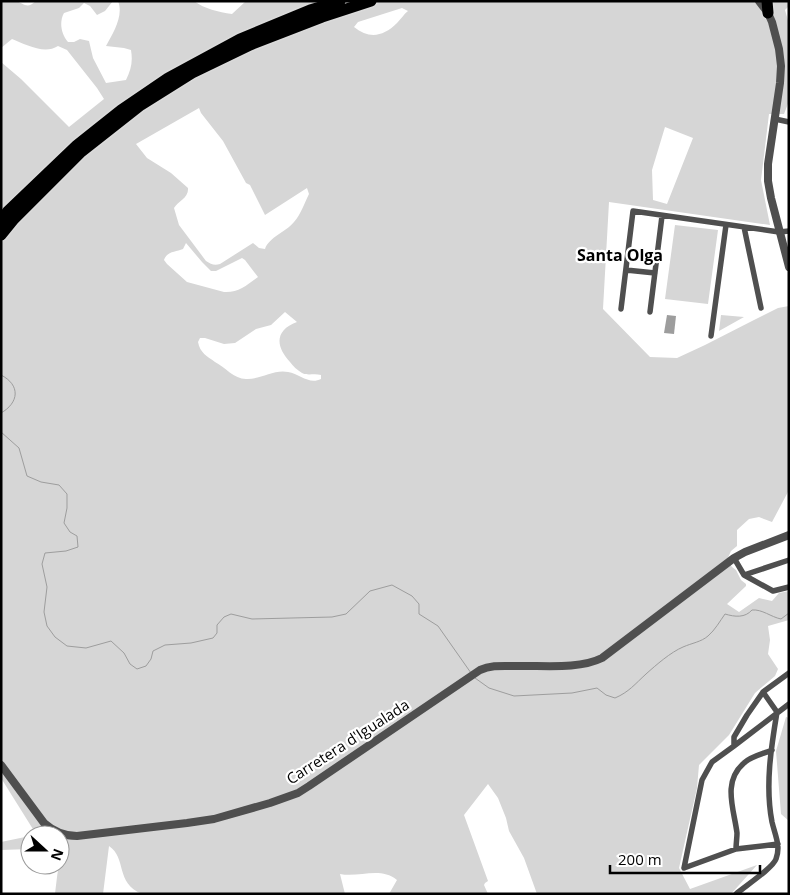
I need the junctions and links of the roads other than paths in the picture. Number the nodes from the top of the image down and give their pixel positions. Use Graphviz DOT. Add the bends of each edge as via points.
graph roads {
  1 [pos="323,1"];
  2 [pos="340,1"];
  3 [pos="371,1"];
  4 [pos="759,1"];
  5 [pos="767,7"];
  6 [pos="240,39"];
  7 [pos="776,119"];
  8 [pos="789,122"];
  9 [pos="662,216"];
  10 [pos="1,220"];
  11 [pos="726,224"];
  12 [pos="744,227"];
  13 [pos="789,231"];
  14 [pos="779,232"];
  15 [pos="1,235"];
  16 [pos="789,267"];
  17 [pos="626,270"];
  18 [pos="655,273"];
  19 [pos="761,308"];
  20 [pos="621,309"];
  21 [pos="650,312"];
  22 [pos="711,336"];
  23 [pos="789,535"];
  24 [pos="734,558"];
  25 [pos="789,560"];
  26 [pos="744,575"];
  27 [pos="789,587"];
  28 [pos="789,673"];
  29 [pos="763,692"];
  30 [pos="789,704"];
  31 [pos="783,710"];
  32 [pos="734,746"];
  33 [pos="772,750"];
  34 [pos="1,764"];
  35 [pos="778,844"];
  36 [pos="736,849"];
  37 [pos="736,894"];
  1 -- 6 [label="highway" via="271,21"];
  2 -- 6 [label="highway"];
  3 -- 15 [label="highway" via="250,45 192,73 141,105 80,153"];
  4 -- 5 [label="street"];
  5 -- 7 [label="street" via="781,66"];
  6 -- 10 [label="highway" via="168,78 121,110 77,145"];
  7 -- 8 [label="street"];
  7 -- 14 [label="street" via="768,181"];
  9 -- 11 [label="street"];
  9 -- 17 [label="street" via="634,212"];
  9 -- 18 [label="street"];
  11 -- 12 [label="street"];
  11 -- 22 [label="street"];
  12 -- 14 [label="street"];
  12 -- 19 [label="street"];
  13 -- 14 [label="street"];
  14 -- 16 [label="street"];
  17 -- 18 [label="street"];
  17 -- 20 [label="street"];
  18 -- 21 [label="street"];
  23 -- 24 [label="street, Carretera d'Igualada"];
  24 -- 26 [label="street"];
  24 -- 34 [label="street, Carretera d'Igualada" via="595,662 486,667 298,793 214,819 66,836 44,823"];
  25 -- 26 [label="street"];
  26 -- 27 [label="street" via="773,591"];
  28 -- 29 [label="street"];
  29 -- 31 [label="street"];
  29 -- 32 [label="street" via="734,737"];
  30 -- 31 [label="street"];
  31 -- 32 [label="street"];
  31 -- 33 [label="street"];
  32 -- 36 [label="street" via="712,762 702,780 684,868"];
  33 -- 35 [label="street" via="769,795"];
  33 -- 36 [label="street" via="744,763 732,780"];
  35 -- 36 [label="street"];
  35 -- 37 [label="street" via="776,861"];
}
